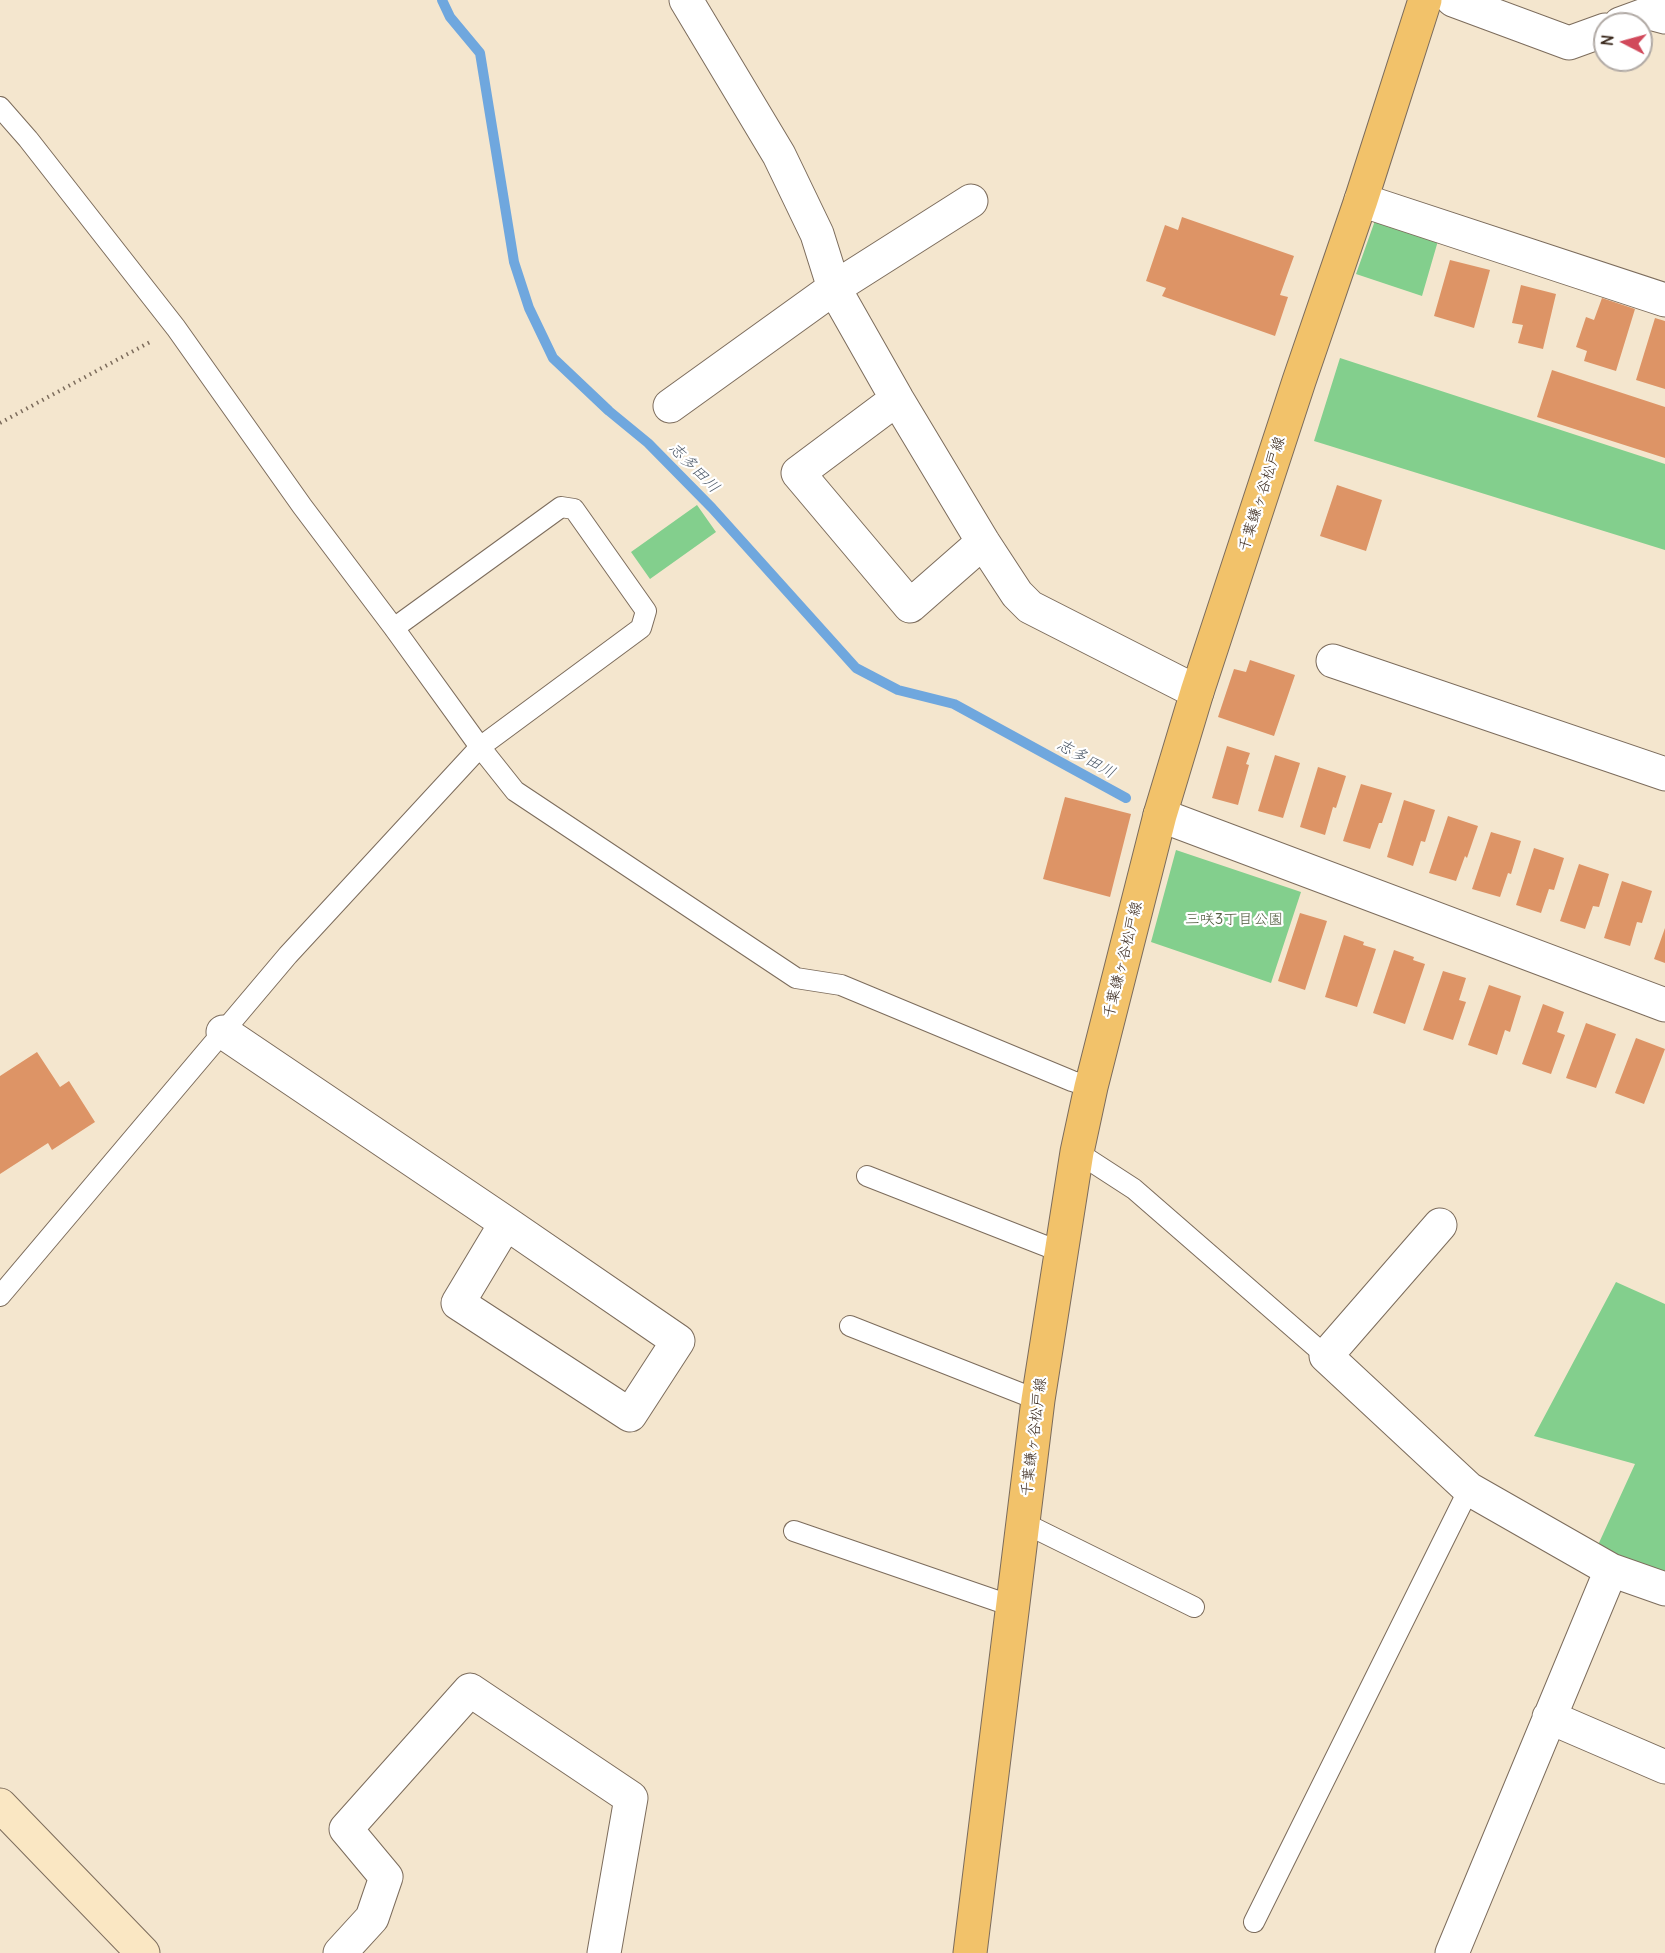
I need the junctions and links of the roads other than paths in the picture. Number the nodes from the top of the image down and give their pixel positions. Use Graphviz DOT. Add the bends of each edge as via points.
graph roads {
  1 [pos="686,0"];
  2 [pos="1425,0"];
  3 [pos="1454,0"];
  4 [pos="1593,34"];
  5 [pos="0,107"];
  6 [pos="1361,200"];
  7 [pos="970,201"];
  8 [pos="834,288"];
  9 [pos="1665,300"];
  10 [pos="897,399"];
  11 [pos="670,406"];
  12 [pos="983,542"];
  13 [pos="394,628"];
  14 [pos="1333,661"];
  15 [pos="1197,692"];
  16 [pos="480,747"];
  17 [pos="1665,774"];
  18 [pos="1160,815"];
  19 [pos="1665,1005"];
  20 [pos="223,1032"];
  21 [pos="1091,1087"];
  22 [pos="1077,1152"];
  23 [pos="867,1176"];
  24 [pos="506,1223"];
  25 [pos="1440,1225"];
  26 [pos="1061,1252"];
  27 [pos="0,1296"];
  28 [pos="850,1326"];
  29 [pos="1326,1356"];
  30 [pos="1038,1400"];
  31 [pos="1469,1489"];
  32 [pos="1024,1523"];
  33 [pos="794,1531"];
  34 [pos="1611,1570"];
  35 [pos="1665,1589"];
  36 [pos="1012,1606"];
  37 [pos="1194,1607"];
  38 [pos="1549,1718"];
  39 [pos="1665,1767"];
  40 [pos="0,1805"];
  41 [pos="1254,1922"];
  42 [pos="143,1953"];
  43 [pos="340,1953"];
  44 [pos="604,1953"];
  45 [pos="970,1953"];
  46 [pos="1452,1953"];
  1 -- 8 [label="street" via="779,155 817,234"];
  2 -- 6 [label="main road, 千葉鎌ヶ谷松戸線"];
  3 -- 4 [label="street" via="1569,43"];
  5 -- 13 [label="lane" via="176,328"];
  6 -- 9 [label="street"];
  6 -- 15 [label="main road, 千葉鎌ヶ谷松戸線"];
  7 -- 8 [label="street"];
  8 -- 10 [label="street"];
  8 -- 11 [label="street"];
  10 -- 12 [label="street"];
  10 -- 12 [label="street" via="798,473 910,606"];
  12 -- 15 [label="street" via="1030,607"];
  13 -- 16 [label="lane"];
  13 -- 16 [label="lane" via="561,507 574,509 646,611 641,628"];
  14 -- 17 [label="street"];
  15 -- 18 [label="main road, 千葉鎌ヶ谷松戸線"];
  16 -- 20 [label="lane" via="288,955"];
  16 -- 21 [label="lane" via="515,791 796,978 841,985"];
  18 -- 19 [label="street"];
  18 -- 21 [label="main road, 千葉鎌ヶ谷松戸線"];
  20 -- 24 [label="street"];
  20 -- 27 [label="lane"];
  21 -- 22 [label="main road, 千葉鎌ヶ谷松戸線"];
  22 -- 26 [label="main road, 千葉鎌ヶ谷松戸線"];
  22 -- 29 [label="lane" via="1134,1189"];
  23 -- 26 [label="lane"];
  24 -- 24 [label="street" via="459,1303 630,1415 678,1341"];
  25 -- 29 [label="street"];
  26 -- 30 [label="main road, 千葉鎌ヶ谷松戸線"];
  28 -- 30 [label="lane"];
  29 -- 31 [label="street"];
  30 -- 32 [label="main road, 千葉鎌ヶ谷松戸線"];
  31 -- 34 [label="street"];
  31 -- 41 [label="lane"];
  32 -- 36 [label="main road, 千葉鎌ヶ谷松戸線"];
  32 -- 37 [label="lane"];
  33 -- 36 [label="lane"];
  34 -- 35 [label="street"];
  34 -- 38 [label="street"];
  36 -- 45 [label="main road, 千葉鎌ヶ谷松戸線"];
  38 -- 39 [label="street"];
  38 -- 46 [label="street"];
  40 -- 42 [label="street"];
  43 -- 44 [label="street" via="372,1918 386,1877 346,1829 470,1690 631,1798"];
}
